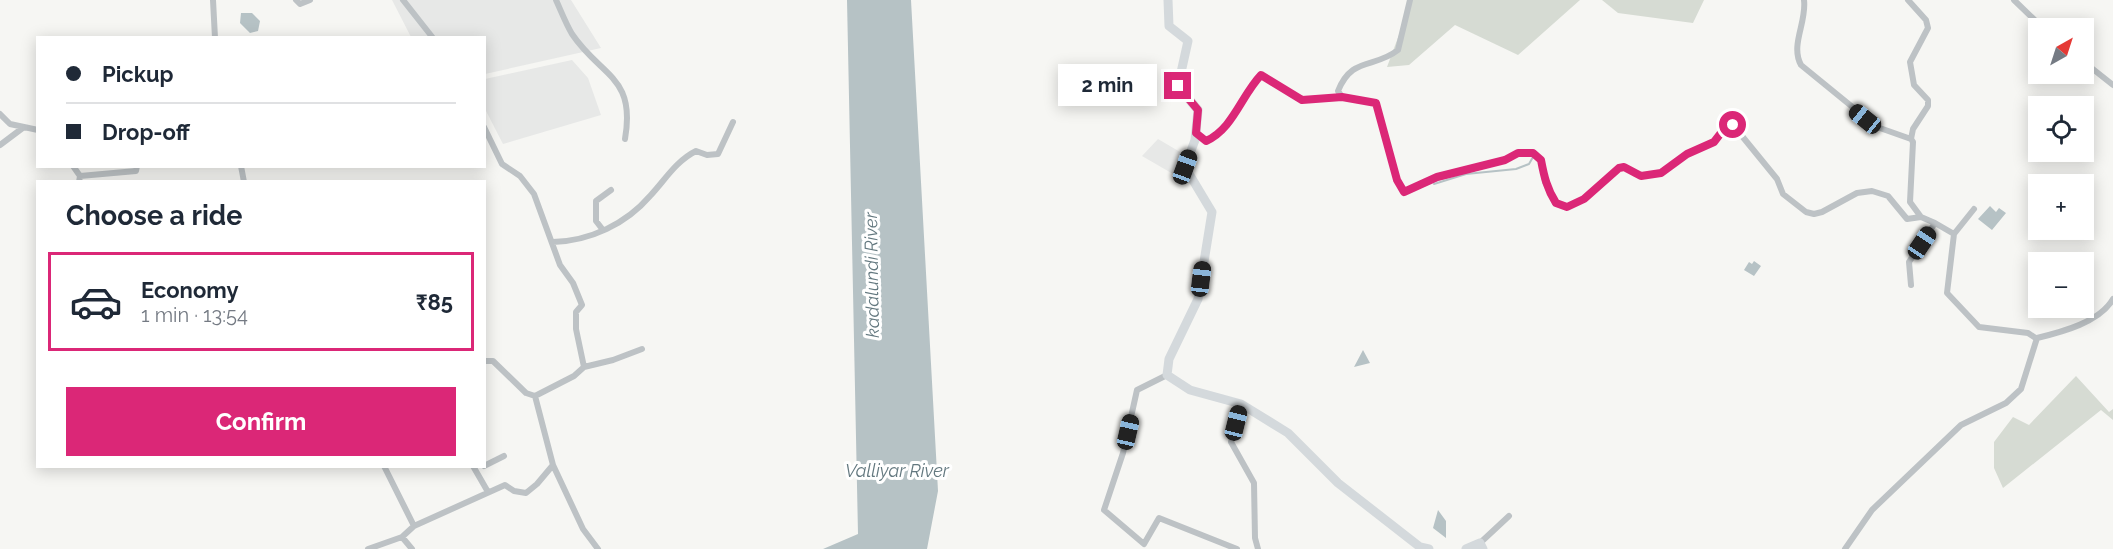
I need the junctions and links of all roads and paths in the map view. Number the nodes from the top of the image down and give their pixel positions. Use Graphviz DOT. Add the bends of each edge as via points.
graph roads {
  1 [pos="213,0"];
  2 [pos="296,0"];
  3 [pos="310,0"];
  4 [pos="403,0"];
  5 [pos="556,0"];
  6 [pos="1168,0"];
  7 [pos="1410,0"];
  8 [pos="1804,0"];
  9 [pos="1908,0"];
  10 [pos="2014,0"];
  11 [pos="2033,18"];
  12 [pos="215,36"];
  13 [pos="431,36"];
  14 [pos="2094,70"];
  15 [pos="2113,85"];
  16 [pos="1342,97"];
  17 [pos="0,114"];
  18 [pos="733,122"];
  19 [pos="24,127"];
  20 [pos="36,130"];
  21 [pos="486,131"];
  22 [pos="1196,133"];
  23 [pos="1911,139"];
  24 [pos="625,140"];
  25 [pos="0,145"];
  26 [pos="136,168"];
  27 [pos="79,179"];
  28 [pos="611,190"];
  29 [pos="1974,208"];
  30 [pos="1921,217"];
  31 [pos="1935,223"];
  32 [pos="603,230"];
  33 [pos="1954,234"];
  34 [pos="553,242"];
  35 [pos="1911,285"];
  36 [pos="2113,299"];
  37 [pos="2037,339"];
  38 [pos="642,349"];
  39 [pos="486,361"];
  40 [pos="584,367"];
  41 [pos="1167,375"];
  42 [pos="535,396"];
  43 [pos="1241,404"];
  44 [pos="504,456"];
  45 [pos="486,465"];
  46 [pos="553,465"];
  47 [pos="385,468"];
  48 [pos="474,468"];
  49 [pos="488,492"];
  50 [pos="1509,516"];
  51 [pos="414,526"];
  52 [pos="402,537"];
  53 [pos="1482,546"];
  54 [pos="376,548"];
  55 [pos="368,549"];
  56 [pos="412,549"];
  57 [pos="598,549"];
  58 [pos="1237,549"];
  59 [pos="1258,549"];
  60 [pos="1429,549"];
  61 [pos="1466,549"];
  62 [pos="1845,549"];
  1 -- 12 [label="street"];
  2 -- 3 [label="street" via="300,4"];
  4 -- 13 [label="street"];
  5 -- 24 [label="street" via="572,33 622,88 628,120"];
  6 -- 22 [label="main road" via="1169,26 1188,41 1178,86 1198,110"];
  7 -- 16 [label="street" via="1398,50 1383,61 1369,61 1345,75 1338,91"];
  8 -- 23 [label="street" via="1796,51 1801,65 1877,127"];
  9 -- 23 [label="street" via="1926,20 1928,28 1910,62 1914,85 1928,100"];
  10 -- 11 [label="street"];
  14 -- 15 [label="street"];
  16 -- 22 [label="street" via="1302,100 1261,75 1220,135 1206,141"];
  16 -- 30 [label="street" via="1376,103 1397,180 1404,192 1437,177 1527,152 1541,160 1552,198 1567,207 1584,199 1619,168 1641,176 1661,173 1687,154 1714,142 1724,129 1733,125 1777,178 1783,194 1806,212 1822,212 1857,193 1872,190 1888,196 1907,219"];
  17 -- 19 [label="street" via="10,124"];
  18 -- 32 [label="street" via="718,154 696,151 686,156 638,209 621,223"];
  19 -- 20 [label="street"];
  19 -- 25 [label="street"];
  21 -- 34 [label="street" via="502,164 520,176 534,194"];
  22 -- 41 [label="main road" via="1185,167 1212,212 1198,299 1169,359"];
  23 -- 30 [label="street" via="1910,202"];
  26 -- 27 [label="street"];
  28 -- 32 [label="street" via="596,201 596,221"];
  29 -- 33 [label="street"];
  30 -- 31 [label="street"];
  31 -- 33 [label="street"];
  31 -- 35 [label="street" via="1909,262"];
  32 -- 34 [label="street" via="575,241"];
  33 -- 37 [label="street" via="1947,293 1979,327 2028,333"];
  34 -- 40 [label="street" via="560,265 582,305 576,312 576,329"];
  36 -- 37 [label="street" via="2107,310 2092,320"];
  37 -- 62 [label="street" via="2021,389 2006,403 1961,425 1872,510"];
  38 -- 40 [label="street"];
  39 -- 42 [label="street" via="494,361 526,393"];
  40 -- 42 [label="street"];
  41 -- 43 [label="main road" via="1190,390"];
  41 -- 58 [label="street" via="1137,390 1123,453 1104,510 1144,544 1159,518"];
  42 -- 46 [label="street"];
  43 -- 59 [label="street" via="1231,442 1254,483"];
  43 -- 60 [label="main road" via="1288,433 1338,483 1420,547"];
  44 -- 45 [label="street"];
  46 -- 49 [label="street" via="526,492 505,485"];
  46 -- 57 [label="street" via="583,529"];
  47 -- 51 [label="street"];
  48 -- 49 [label="street"];
  49 -- 51 [label="street"];
  50 -- 53 [label="street"];
  51 -- 52 [label="street"];
  52 -- 54 [label="street"];
  52 -- 56 [label="street"];
  53 -- 61 [label="main road"];
  54 -- 55 [label="street"];
}
